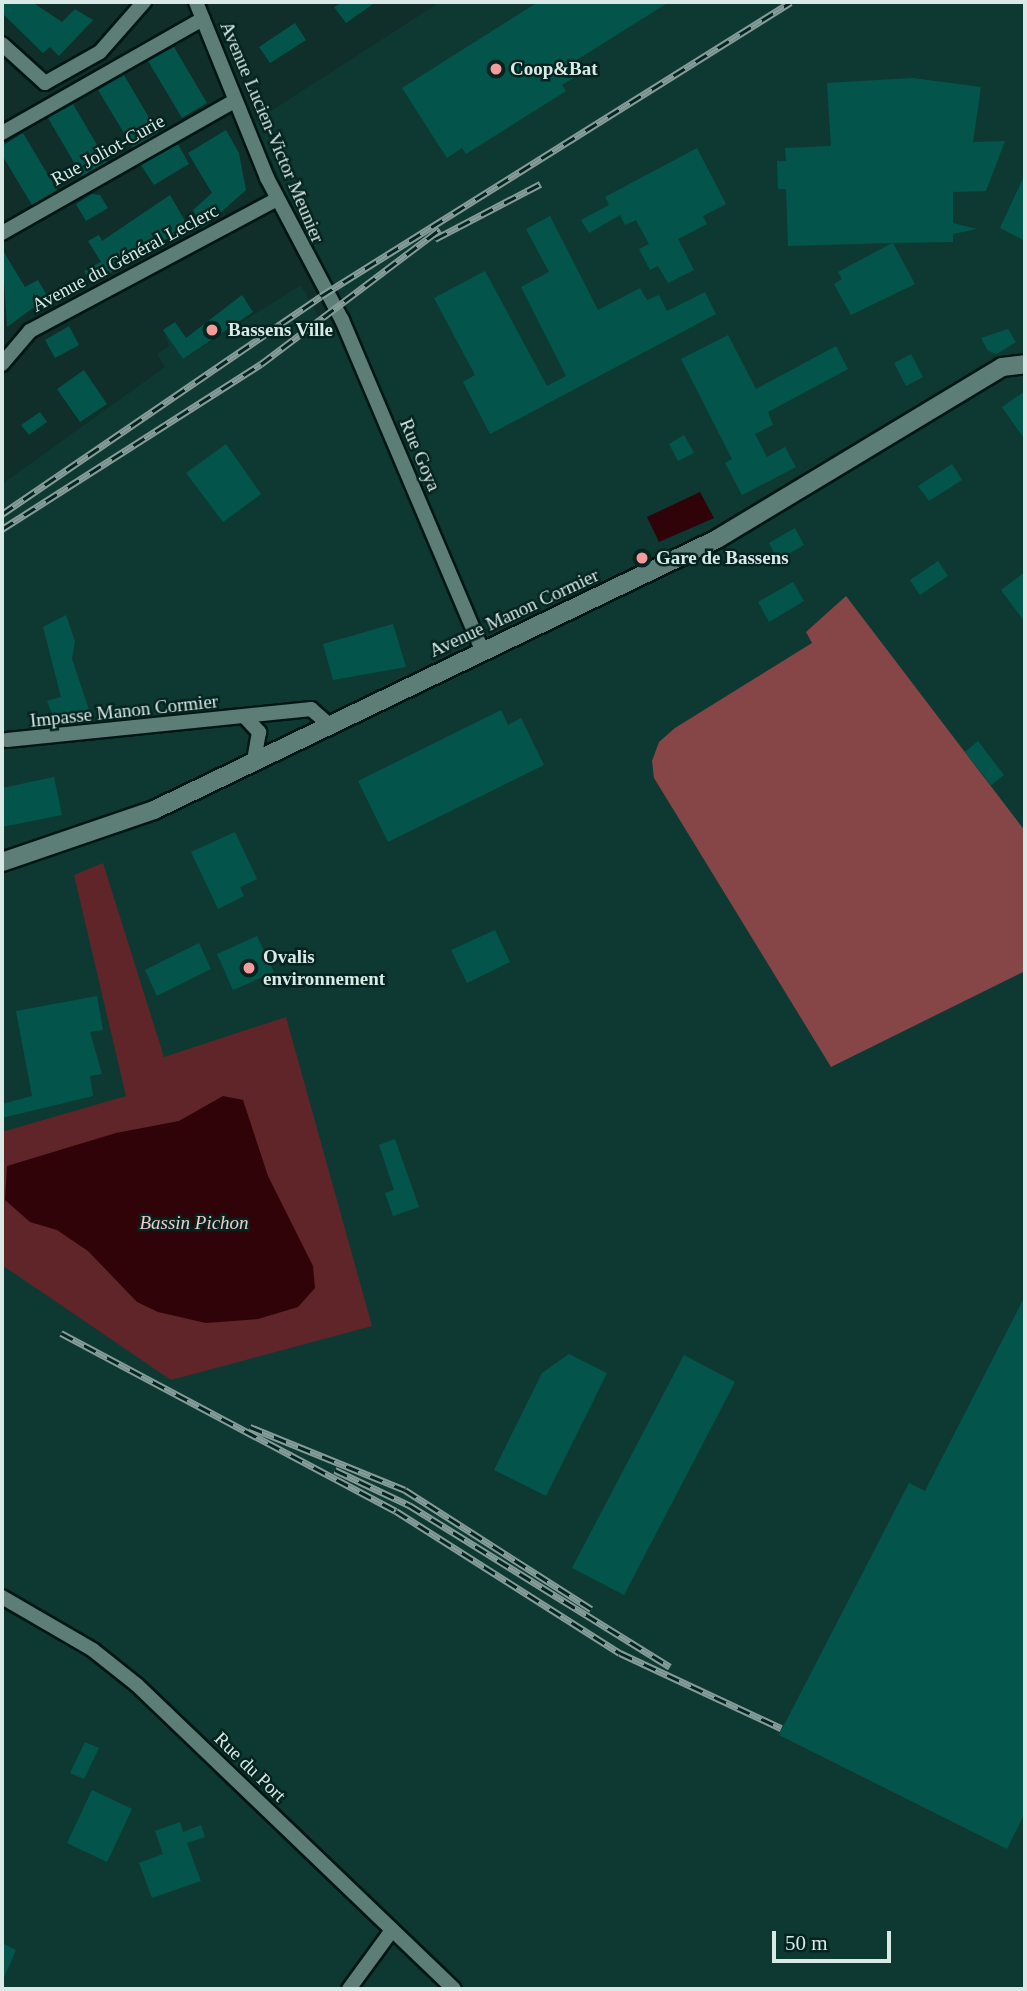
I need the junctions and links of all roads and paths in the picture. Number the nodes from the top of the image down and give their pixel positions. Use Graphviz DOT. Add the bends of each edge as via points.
graph roads {
  1 [pos="144,2"];
  2 [pos="196,2"];
  3 [pos="203,19"];
  4 [pos="2,44"];
  5 [pos="234,101"];
  6 [pos="2,133"];
  7 [pos="277,199"];
  8 [pos="2,233"];
  9 [pos="314,276"];
  10 [pos="1025,364"];
  11 [pos="2,365"];
  12 [pos="482,652"];
  13 [pos="245,717"];
  14 [pos="327,723"];
  15 [pos="7,740"];
  16 [pos="254,760"];
  17 [pos="2,862"];
  18 [pos="2,1597"];
  19 [pos="392,1930"];
  20 [pos="349,1989"];
  21 [pos="454,1989"];
  1 -- 4 [label="street" via="100,52 45,83"];
  2 -- 3 [label="street, Avenue Lucien-Victor Meunier"];
  3 -- 5 [label="street, Avenue Lucien-Victor Meunier"];
  3 -- 6 [label="street"];
  5 -- 7 [label="street, Avenue Lucien-Victor Meunier"];
  5 -- 8 [label="street, Rue Joliot-Curie"];
  7 -- 9 [label="street, Avenue Lucien-Victor Meunier"];
  7 -- 11 [label="street, Avenue du Général Leclerc" via="30,331"];
  9 -- 12 [label="street, Rue Goya" via="342,320"];
  10 -- 12 [label="street, Avenue Manon Cormier" via="1002,367 717,539"];
  12 -- 14 [label="street, Avenue Manon Cormier"];
  13 -- 14 [label="street, Impasse Manon Cormier" via="310,709"];
  13 -- 15 [label="street, Impasse Manon Cormier"];
  13 -- 16 [label="street, Impasse Manon Cormier" via="258,732"];
  14 -- 16 [label="street, Avenue Manon Cormier"];
  16 -- 17 [label="street, Avenue Manon Cormier" via="98,835"];
  18 -- 19 [label="street, Rue du Port" via="93,1650 137,1685"];
  19 -- 20 [label="street"];
  19 -- 21 [label="street, Rue du Port"];
}
